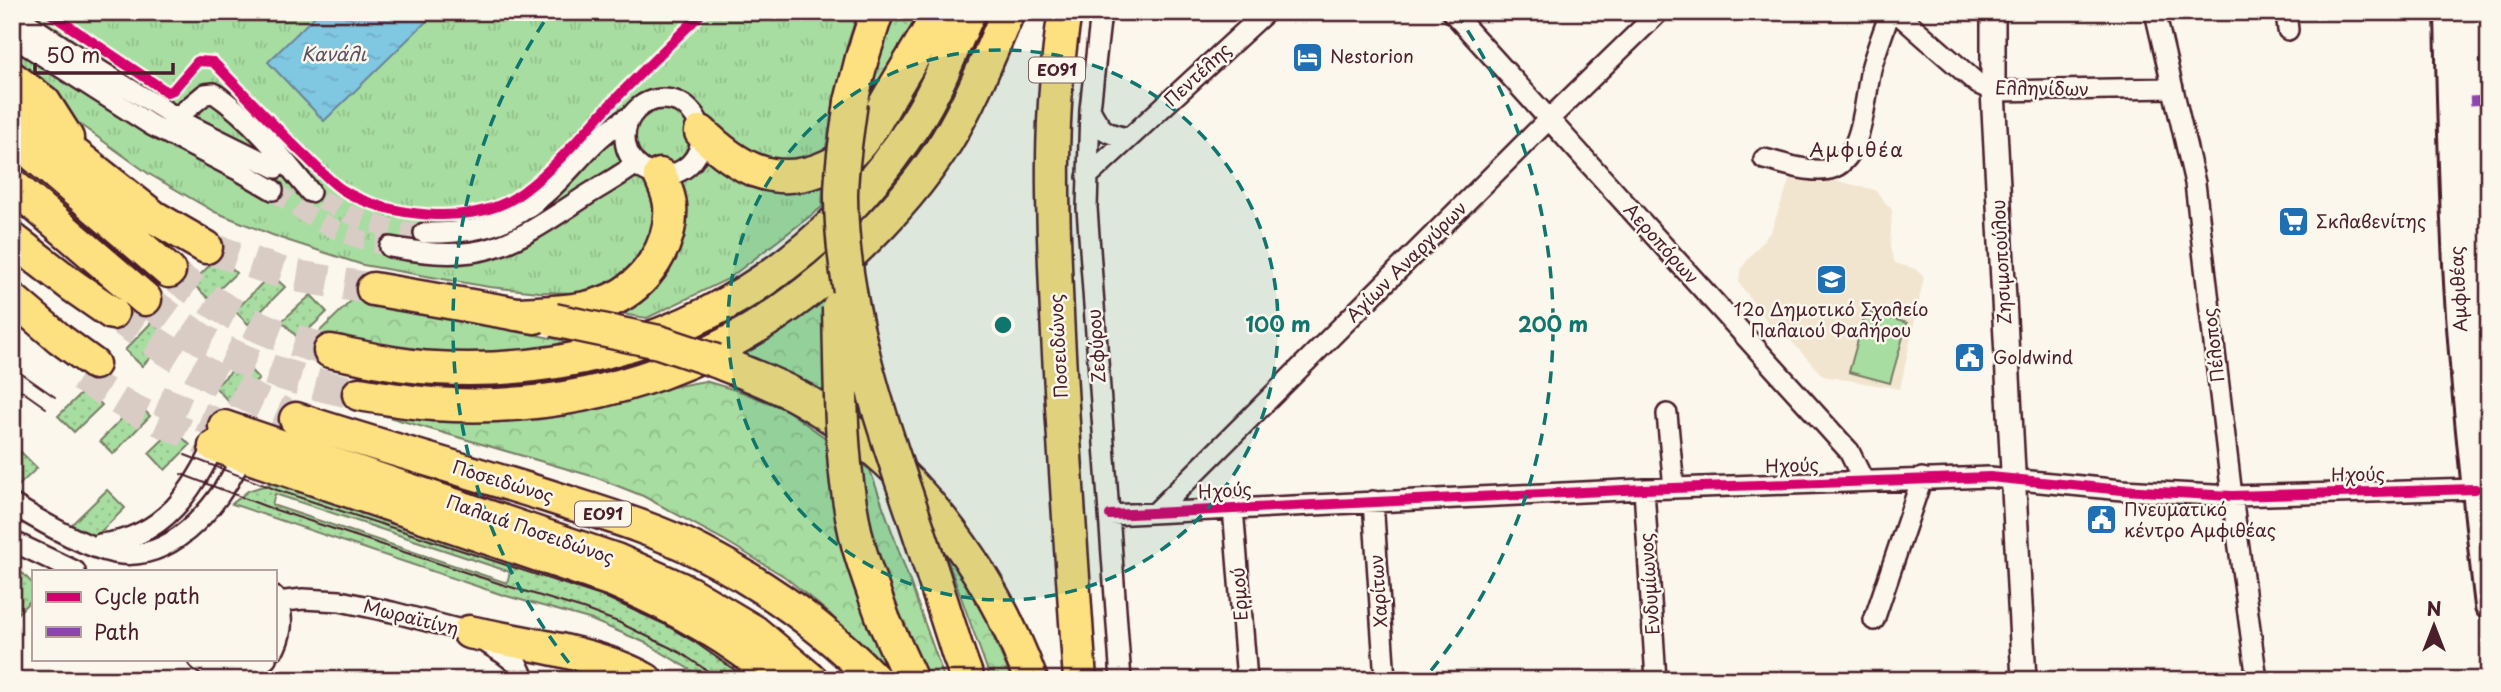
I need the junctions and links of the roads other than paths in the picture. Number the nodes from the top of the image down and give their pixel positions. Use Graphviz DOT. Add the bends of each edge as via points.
graph roads {
  1 [pos="877,12"];
  2 [pos="940,12"];
  3 [pos="969,12"];
  4 [pos="1008,12"];
  5 [pos="1065,12"];
  6 [pos="1101,12"];
  7 [pos="1266,12"];
  8 [pos="1452,12"];
  9 [pos="1659,12"];
  10 [pos="1890,12"];
  11 [pos="1896,12"];
  12 [pos="1993,12"];
  13 [pos="2155,12"];
  14 [pos="2449,12"];
  15 [pos="2468,12"];
  16 [pos="12,13"];
  17 [pos="12,36"];
  18 [pos="12,78"];
  19 [pos="2173,88"];
  20 [pos="1993,91"];
  21 [pos="2479,100"];
  22 [pos="12,105"];
  23 [pos="1090,109"];
  24 [pos="631,116"];
  25 [pos="176,118"];
  26 [pos="1548,120"];
  27 [pos="701,132"];
  28 [pos="12,136"];
  29 [pos="1129,138"];
  30 [pos="1764,159"];
  31 [pos="82,162"];
  32 [pos="276,169"];
  33 [pos="648,169"];
  34 [pos="842,176"];
  35 [pos="1087,177"];
  36 [pos="12,184"];
  37 [pos="273,190"];
  38 [pos="310,192"];
  39 [pos="424,233"];
  40 [pos="12,239"];
  41 [pos="206,247"];
  42 [pos="390,247"];
  43 [pos="169,271"];
  44 [pos="373,289"];
  45 [pos="2484,297"];
  46 [pos="12,298"];
  47 [pos="145,299"];
  48 [pos="112,313"];
  49 [pos="516,314"];
  50 [pos="12,325"];
  51 [pos="330,351"];
  52 [pos="359,394"];
  53 [pos="2489,410"];
  54 [pos="1667,414"];
  55 [pos="296,419"];
  56 [pos="219,436"];
  57 [pos="247,446"];
  58 [pos="1922,478"];
  59 [pos="2014,478"];
  60 [pos="1863,480"];
  61 [pos="1674,488"];
  62 [pos="1644,489"];
  63 [pos="2475,489"];
  64 [pos="2232,496"];
  65 [pos="1373,501"];
  66 [pos="12,504"];
  67 [pos="1233,508"];
  68 [pos="1156,512"];
  69 [pos="1110,515"];
  70 [pos="12,541"];
  71 [pos="92,544"];
  72 [pos="73,570"];
  73 [pos="276,600"];
  74 [pos="2489,606"];
  75 [pos="1874,621"];
  76 [pos="469,632"];
  77 [pos="276,645"];
  78 [pos="200,660"];
  79 [pos="265,660"];
  80 [pos="963,666"];
  81 [pos="245,676"];
  82 [pos="525,680"];
  83 [pos="646,680"];
  84 [pos="778,680"];
  85 [pos="813,680"];
  86 [pos="875,680"];
  87 [pos="911,680"];
  88 [pos="1031,680"];
  89 [pos="1080,680"];
  90 [pos="1121,680"];
  91 [pos="1247,680"];
  92 [pos="1385,680"];
  93 [pos="1656,680"];
  94 [pos="2024,680"];
  95 [pos="2257,680"];
  1 -- 34 [label="highway, bridge" via="851,102"];
  2 -- 27 [label="highway" via="867,133 851,153 832,164 797,176 761,173 731,158"];
  3 -- 51 [label="highway" via="916,122 874,178 799,255 712,313 646,340 545,365 435,368"];
  4 -- 52 [label="highway" via="946,142 902,202 821,284 730,344 660,374 548,400 433,404"];
  5 -- 89 [label="highway, Ποσειδώνος / ΕΟ91" via="1051,174"];
  6 -- 23 [label="street, Ζεφύρου"];
  7 -- 29 [label="street, Πεντέλης"];
  8 -- 26 [label="street, Αεροπόρων"];
  9 -- 26 [label="street, Αγίων Αναργύρων"];
  10 -- 30 [label="street" via="1871,70 1859,133 1847,158 1833,168 1808,169"];
  11 -- 20 [label="street, Ελληνίδων" via="1978,84"];
  12 -- 20 [label="street, Ζησιμοπούλου"];
  13 -- 19 [label="street, Πέλοπος"];
  14 -- 63 [label="main road, Αμφιθέας" via="2459,299"];
  15 -- 21 [label="main road, Αμφιθέας"];
  16 -- 25 [label="street"];
  17 -- 37 [label="street" via="151,125"];
  18 -- 31 [label="highway" via="44,102"];
  19 -- 20 [label="street, Ελληνίδων"];
  19 -- 64 [label="street, Πέλοπος" via="2195,183"];
  20 -- 59 [label="street, Ζησιμοπούλου"];
  21 -- 45 [label="main road, Αμφιθέας"];
  22 -- 31 [label="highway"];
  23 -- 29 [label="street" via="1100,128"];
  23 -- 35 [label="street, Ζεφύρου"];
  24 -- 27 [label="street" via="640,106 665,99 689,109"];
  24 -- 33 [label="street" via="626,146"];
  24 -- 39 [label="street" via="611,126 545,195 512,219 469,230"];
  25 -- 32 [label="street"];
  25 -- 38 [label="street" via="205,94 214,93 266,137"];
  26 -- 60 [label="street, Αεροπόρων" via="1849,451"];
  26 -- 68 [label="street, Αγίων Αναργύρων"];
  27 -- 33 [label="street" via="697,154 682,170"];
  28 -- 43 [label="highway"];
  29 -- 35 [label="street, Πεντέλης"];
  31 -- 41 [label="highway" via="154,217"];
  33 -- 42 [label="street" via="499,248 447,254"];
  33 -- 49 [label="highway" via="668,194 670,207 656,260 634,286 611,300 578,310"];
  34 -- 80 [label="highway, bridge" via="845,256 862,351"];
  34 -- 87 [label="highway, bridge" via="837,233 841,414 848,487 867,572"];
  35 -- 69 [label="street, Ζεφύρου"];
  36 -- 47 [label="highway"];
  40 -- 48 [label="highway"];
  44 -- 49 [label="highway"];
  45 -- 53 [label="main road, Αμφιθέας"];
  46 -- 50 [label="main road" via="87,371"];
  49 -- 88 [label="highway, bridge" via="659,342 749,374 811,404 850,430 904,477 941,519 999,608"];
  54 -- 61 [label="street"];
  55 -- 86 [label="highway, Ποσειδώνος / ΕΟ91" via="670,538 784,602 820,628"];
  56 -- 57 [label="main road, Παλαιά Ποσειδώνος"];
  56 -- 71 [label="street" via="185,494 156,525 132,539"];
  57 -- 71 [label="street" via="208,509 166,545 131,555"];
  57 -- 84 [label="main road, Παλαιά Ποσειδώνος" via="623,585 698,623"];
  57 -- 85 [label="main road, Παλαιά Ποσειδώνος" via="616,559 688,591 755,631"];
  58 -- 59 [label="street, Ηχούς"];
  58 -- 60 [label="street, Ηχούς"];
  58 -- 75 [label="street"];
  59 -- 64 [label="street, Ηχούς"];
  59 -- 94 [label="street, Ζησιμοπούλου"];
  60 -- 61 [label="street, Ηχούς"];
  61 -- 62 [label="street, Ηχούς"];
  62 -- 65 [label="street, Ηχούς"];
  62 -- 93 [label="street, Ενδυμίωνος"];
  63 -- 64 [label="street, Ηχούς"];
  63 -- 74 [label="main road, Αμφιθέας"];
  64 -- 95 [label="street, Πέλοπος"];
  65 -- 67 [label="street, Ηχούς"];
  65 -- 92 [label="street, Χαρίτων"];
  66 -- 71 [label="street"];
  67 -- 68 [label="street, Ηχούς"];
  67 -- 91 [label="street, Ερμού"];
  68 -- 69 [label="street, Ηχούς"];
  69 -- 90 [label="street, Ζεφύρου"];
  70 -- 72 [label="street"];
  73 -- 76 [label="street, Μωραϊτίνη" via="340,601"];
  73 -- 77 [label="street" via="282,626"];
  76 -- 82 [label="street, Μωραϊτίνη" via="518,665"];
  76 -- 83 [label="highway" via="609,664"];
  78 -- 81 [label="street" via="215,670"];
  79 -- 81 [label="street"];
}
